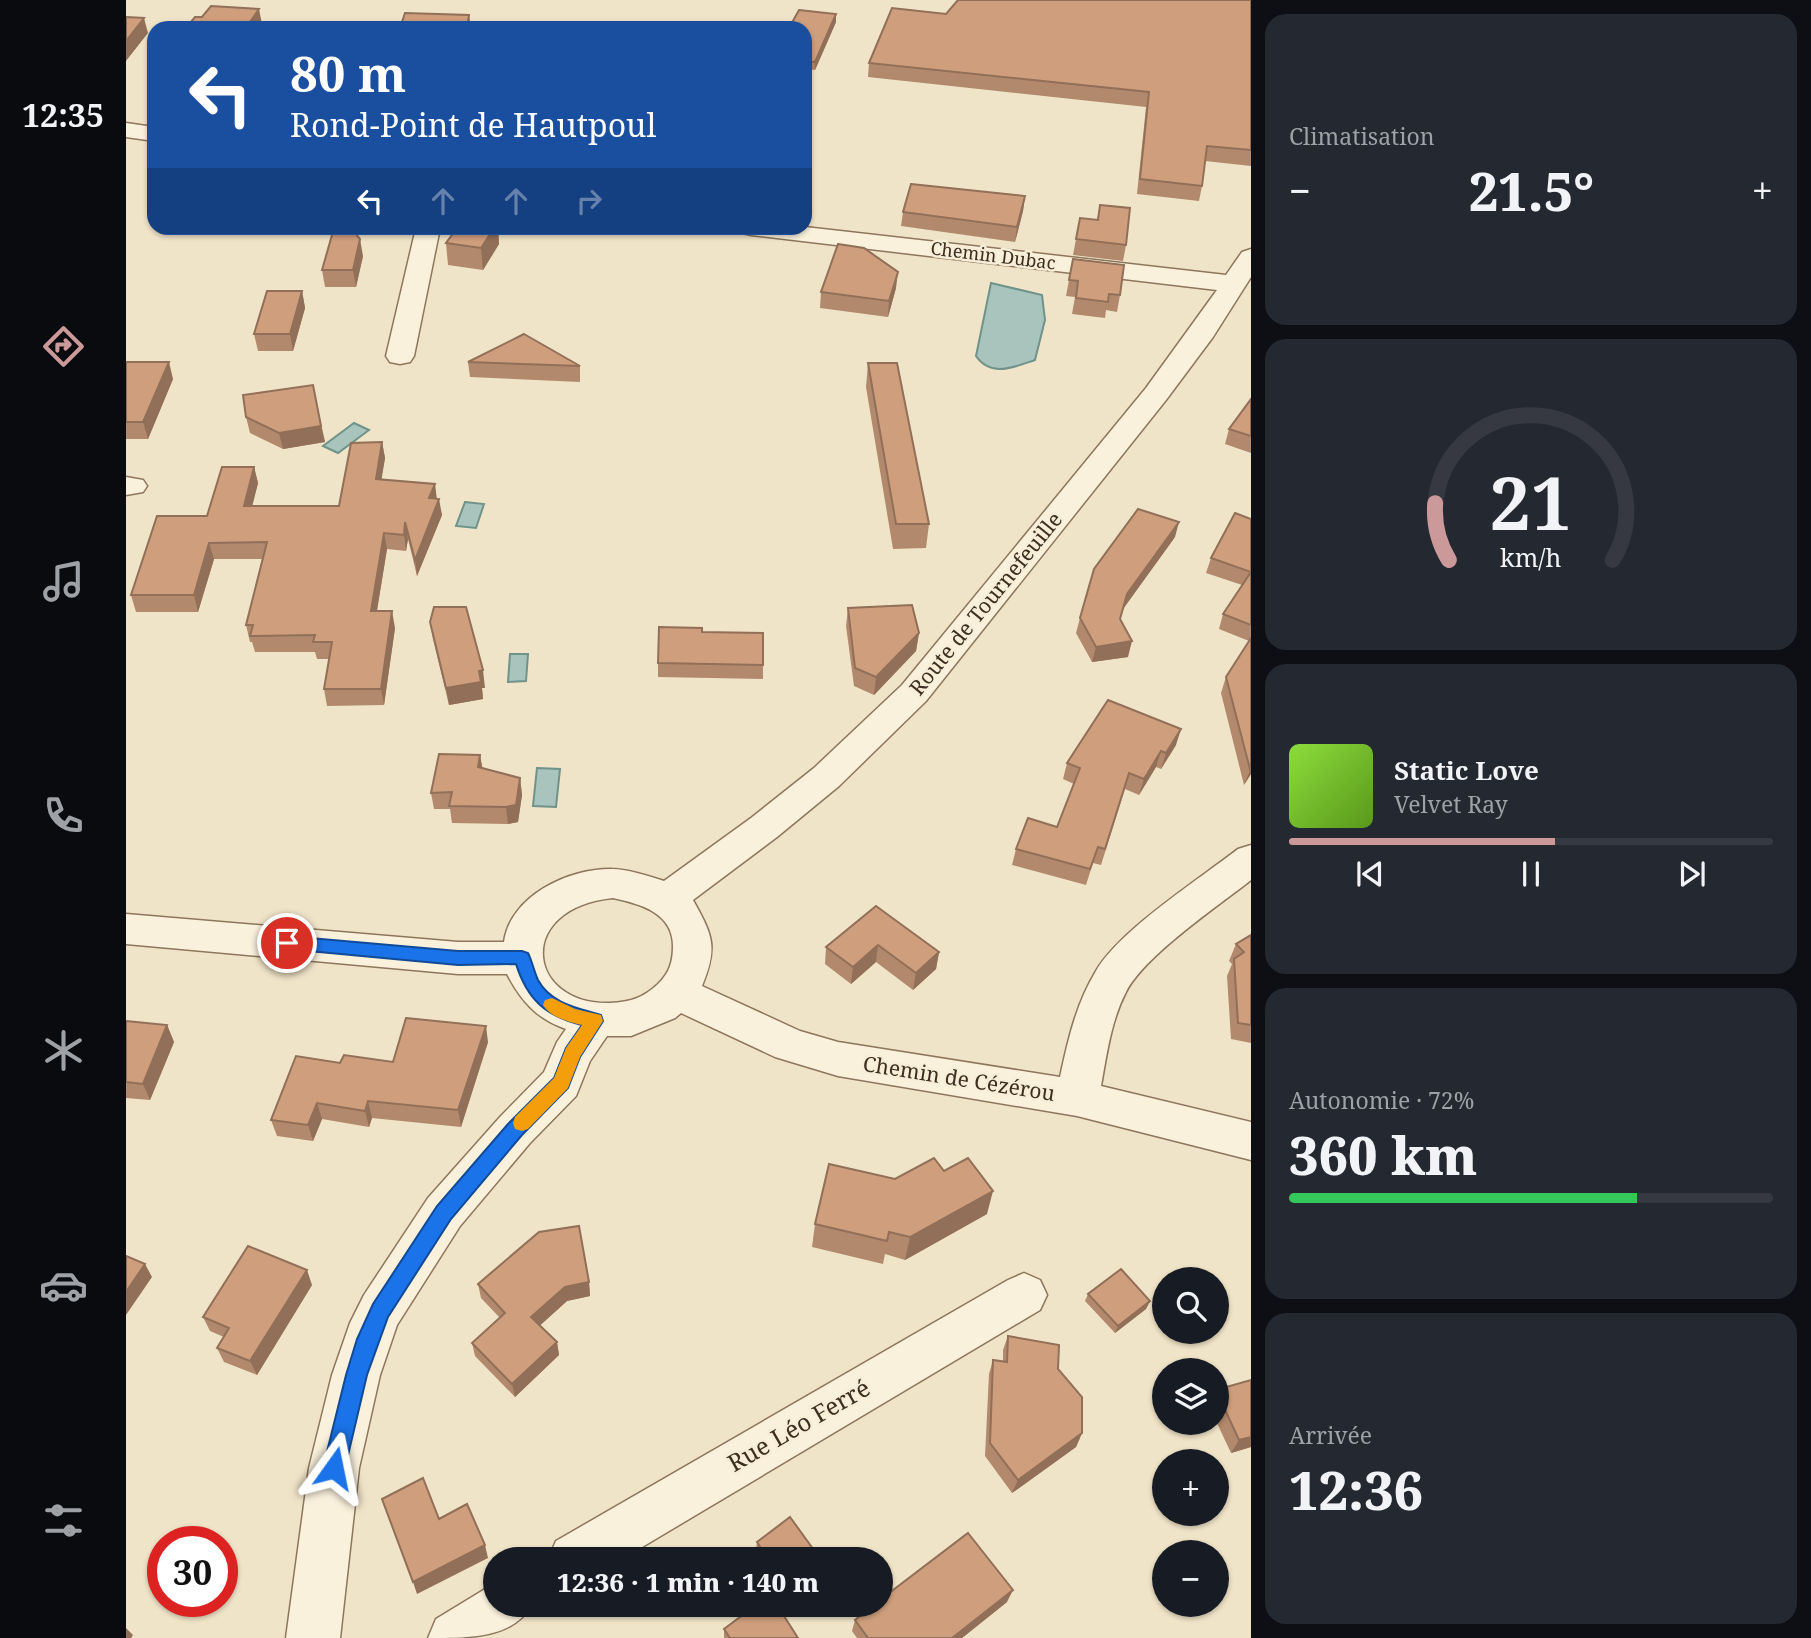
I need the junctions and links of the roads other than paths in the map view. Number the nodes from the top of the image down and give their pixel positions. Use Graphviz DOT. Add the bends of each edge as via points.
graph roads {
  1 [pos="126,130"];
  2 [pos="147,133"];
  3 [pos="812,233"];
  4 [pos="426,235"];
  5 [pos="1242,271"];
  6 [pos="400,356"];
  7 [pos="1251,859"];
  8 [pos="667,899"];
  9 [pos="126,929"];
  10 [pos="522,958"];
  11 [pos="676,992"];
  12 [pos="595,1021"];
  13 [pos="1077,1098"];
  14 [pos="1251,1141"];
  15 [pos="1024,1296"];
  16 [pos="595,1547"];
  17 [pos="487,1617"];
  18 [pos="313,1638"];
  19 [pos="455,1638"];
  1 -- 2 [label="street"];
  3 -- 5 [label="street, Chemin Dubac"];
  4 -- 6 [label="street"];
  5 -- 8 [label="street, Route de Tournefeuille" via="1156,394 875,736 801,801"];
  7 -- 13 [label="street" via="1133,952 1111,980 1092,1023"];
  8 -- 10 [label="street" via="626,884 576,889 539,912 527,930"];
  8 -- 11 [label="street" via="681,911 695,945 692,970"];
  9 -- 10 [label="street" via="458,958"];
  10 -- 12 [label="street" via="531,985 547,1002"];
  11 -- 12 [label="street" via="642,1015"];
  11 -- 13 [label="street, Chemin de Cézérou" via="790,1045 838,1059"];
  12 -- 18 [label="street" via="572,1054 561,1083 444,1212 380,1310 360,1363 336,1457"];
  13 -- 14 [label="street, Chemin de Cézérou"];
  15 -- 16 [label="street, Rue Léo Ferré"];
  17 -- 19 [label="street"];
}
